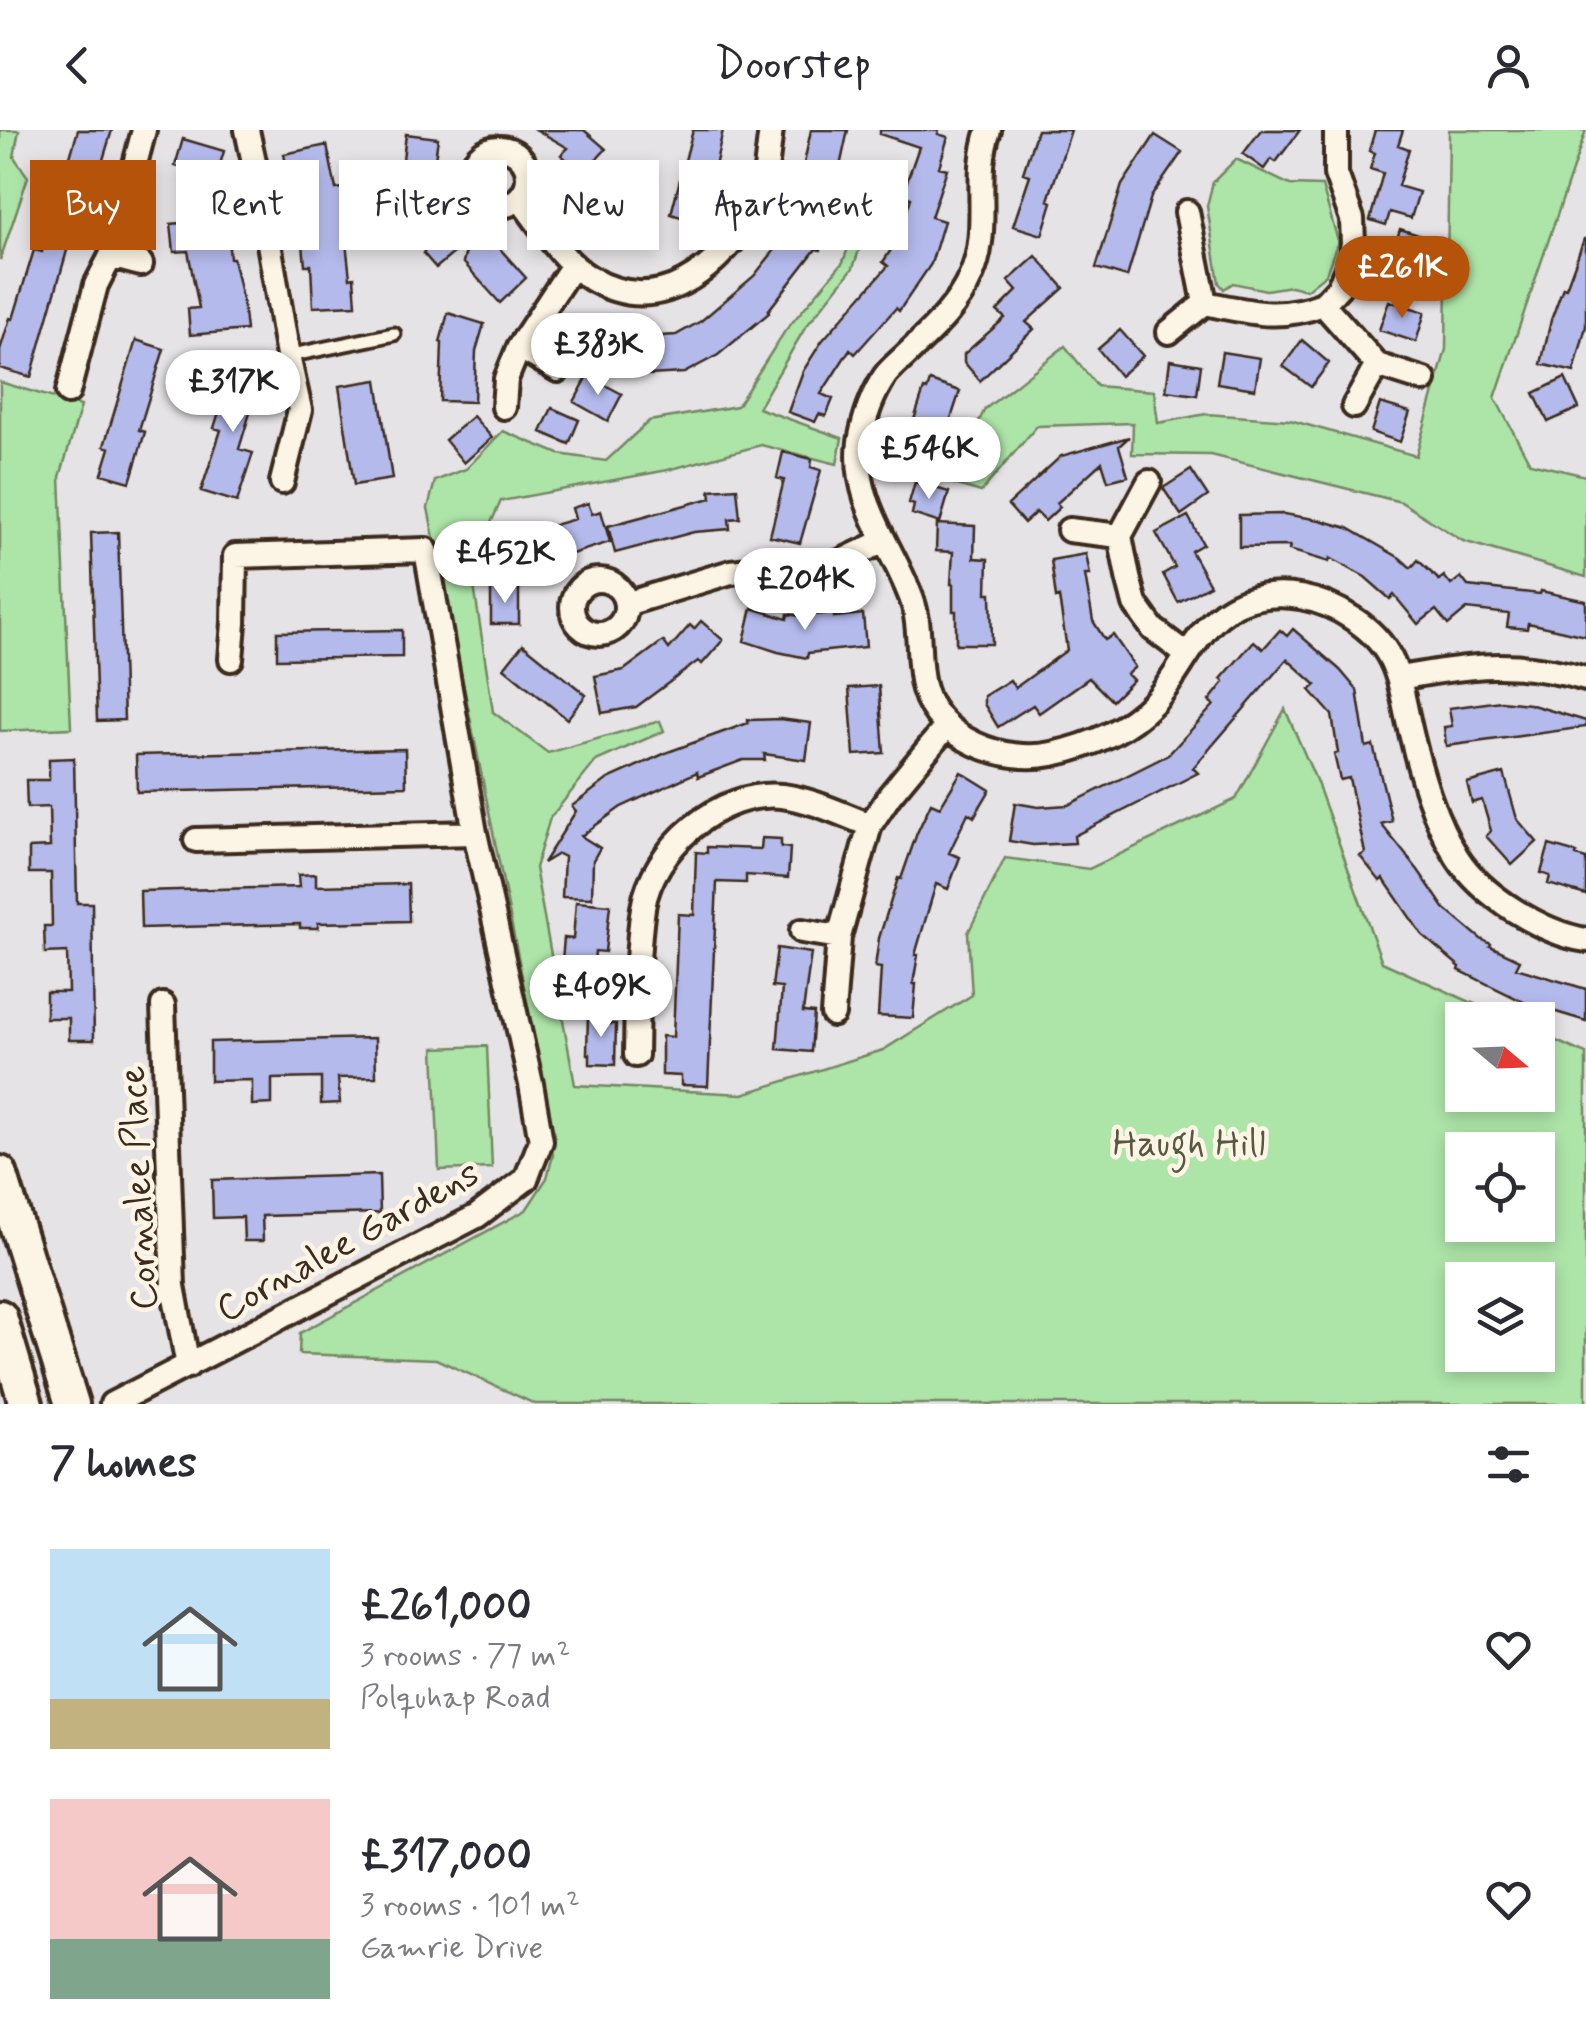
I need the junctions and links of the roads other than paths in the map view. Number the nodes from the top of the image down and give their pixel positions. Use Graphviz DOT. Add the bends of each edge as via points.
graph roads {
  1 [pos="144,130"];
  2 [pos="247,130"];
  3 [pos="771,130"];
  4 [pos="989,130"];
  5 [pos="1336,130"];
  6 [pos="519,198"];
  7 [pos="1187,212"];
  8 [pos="111,256"];
  9 [pos="141,264"];
  10 [pos="573,266"];
  11 [pos="1205,303"];
  12 [pos="1323,304"];
  13 [pos="1169,332"];
  14 [pos="394,334"];
  15 [pos="520,347"];
  16 [pos="288,356"];
  17 [pos="1377,365"];
  18 [pos="558,370"];
  19 [pos="1424,380"];
  20 [pos="68,392"];
  21 [pos="504,406"];
  22 [pos="1354,406"];
  23 [pos="282,482"];
  24 [pos="1149,482"];
  25 [pos="1069,530"];
  26 [pos="1120,536"];
  27 [pos="884,541"];
  28 [pos="626,604"];
  29 [pos="1188,655"];
  30 [pos="230,660"];
  31 [pos="1400,678"];
  32 [pos="1586,679"];
  33 [pos="946,728"];
  34 [pos="870,825"];
  35 [pos="475,832"];
  36 [pos="196,840"];
  37 [pos="802,931"];
  38 [pos="838,937"];
  39 [pos="1586,940"];
  40 [pos="569,976"];
  41 [pos="638,982"];
  42 [pos="162,1005"];
  43 [pos="834,1014"];
  44 [pos="636,1056"];
  45 [pos="0,1173"];
  46 [pos="0,1318"];
  47 [pos="188,1366"];
  48 [pos="26,1404"];
  49 [pos="72,1404"];
  50 [pos="112,1404"];
  1 -- 8 [label="street"];
  2 -- 16 [label="street"];
  3 -- 10 [label="street" via="753,218 716,261 682,285 632,294"];
  4 -- 27 [label="street" via="982,156 981,250 971,277 944,318 886,374 867,412 861,482"];
  5 -- 12 [label="street" via="1336,174 1353,243 1340,288"];
  6 -- 10 [label="street"];
  7 -- 11 [label="street"];
  8 -- 9 [label="street"];
  8 -- 20 [label="street" via="96,285"];
  10 -- 15 [label="street"];
  11 -- 12 [label="street" via="1277,315"];
  11 -- 13 [label="street"];
  12 -- 17 [label="street"];
  14 -- 16 [label="lane"];
  15 -- 18 [label="street"];
  15 -- 21 [label="street" via="506,379"];
  16 -- 23 [label="street" via="300,410"];
  17 -- 19 [label="street"];
  17 -- 22 [label="street"];
  24 -- 26 [label="street"];
  25 -- 26 [label="street"];
  26 -- 29 [label="street" via="1135,604 1153,629"];
  27 -- 28 [label="street" via="804,574 731,572"];
  27 -- 33 [label="street" via="914,605 924,691"];
  29 -- 31 [label="street" via="1229,608 1272,596 1303,597 1355,620 1382,643"];
  29 -- 33 [label="street" via="1157,699 1108,738 1024,758"];
  30 -- 35 [label="street, Cornalee Gardens" via="235,556 426,550"];
  31 -- 32 [label="street" via="1500,664"];
  31 -- 39 [label="street" via="1429,796 1460,861 1524,916"];
  33 -- 34 [label="street"];
  34 -- 38 [label="street"];
  34 -- 41 [label="street" via="777,796 738,802 690,826 656,870 643,905"];
  35 -- 36 [label="street"];
  35 -- 47 [label="street, Cornalee Gardens" via="541,1141 526,1179 477,1216"];
  37 -- 38 [label="street"];
  38 -- 43 [label="street"];
  40 -- 41 [label="street"];
  41 -- 44 [label="street"];
  42 -- 47 [label="street, Cornalee Place" via="173,1286"];
  45 -- 49 [label="main road"];
  46 -- 48 [label="main road"];
  47 -- 50 [label="street, Cornalee Gardens"];
}
